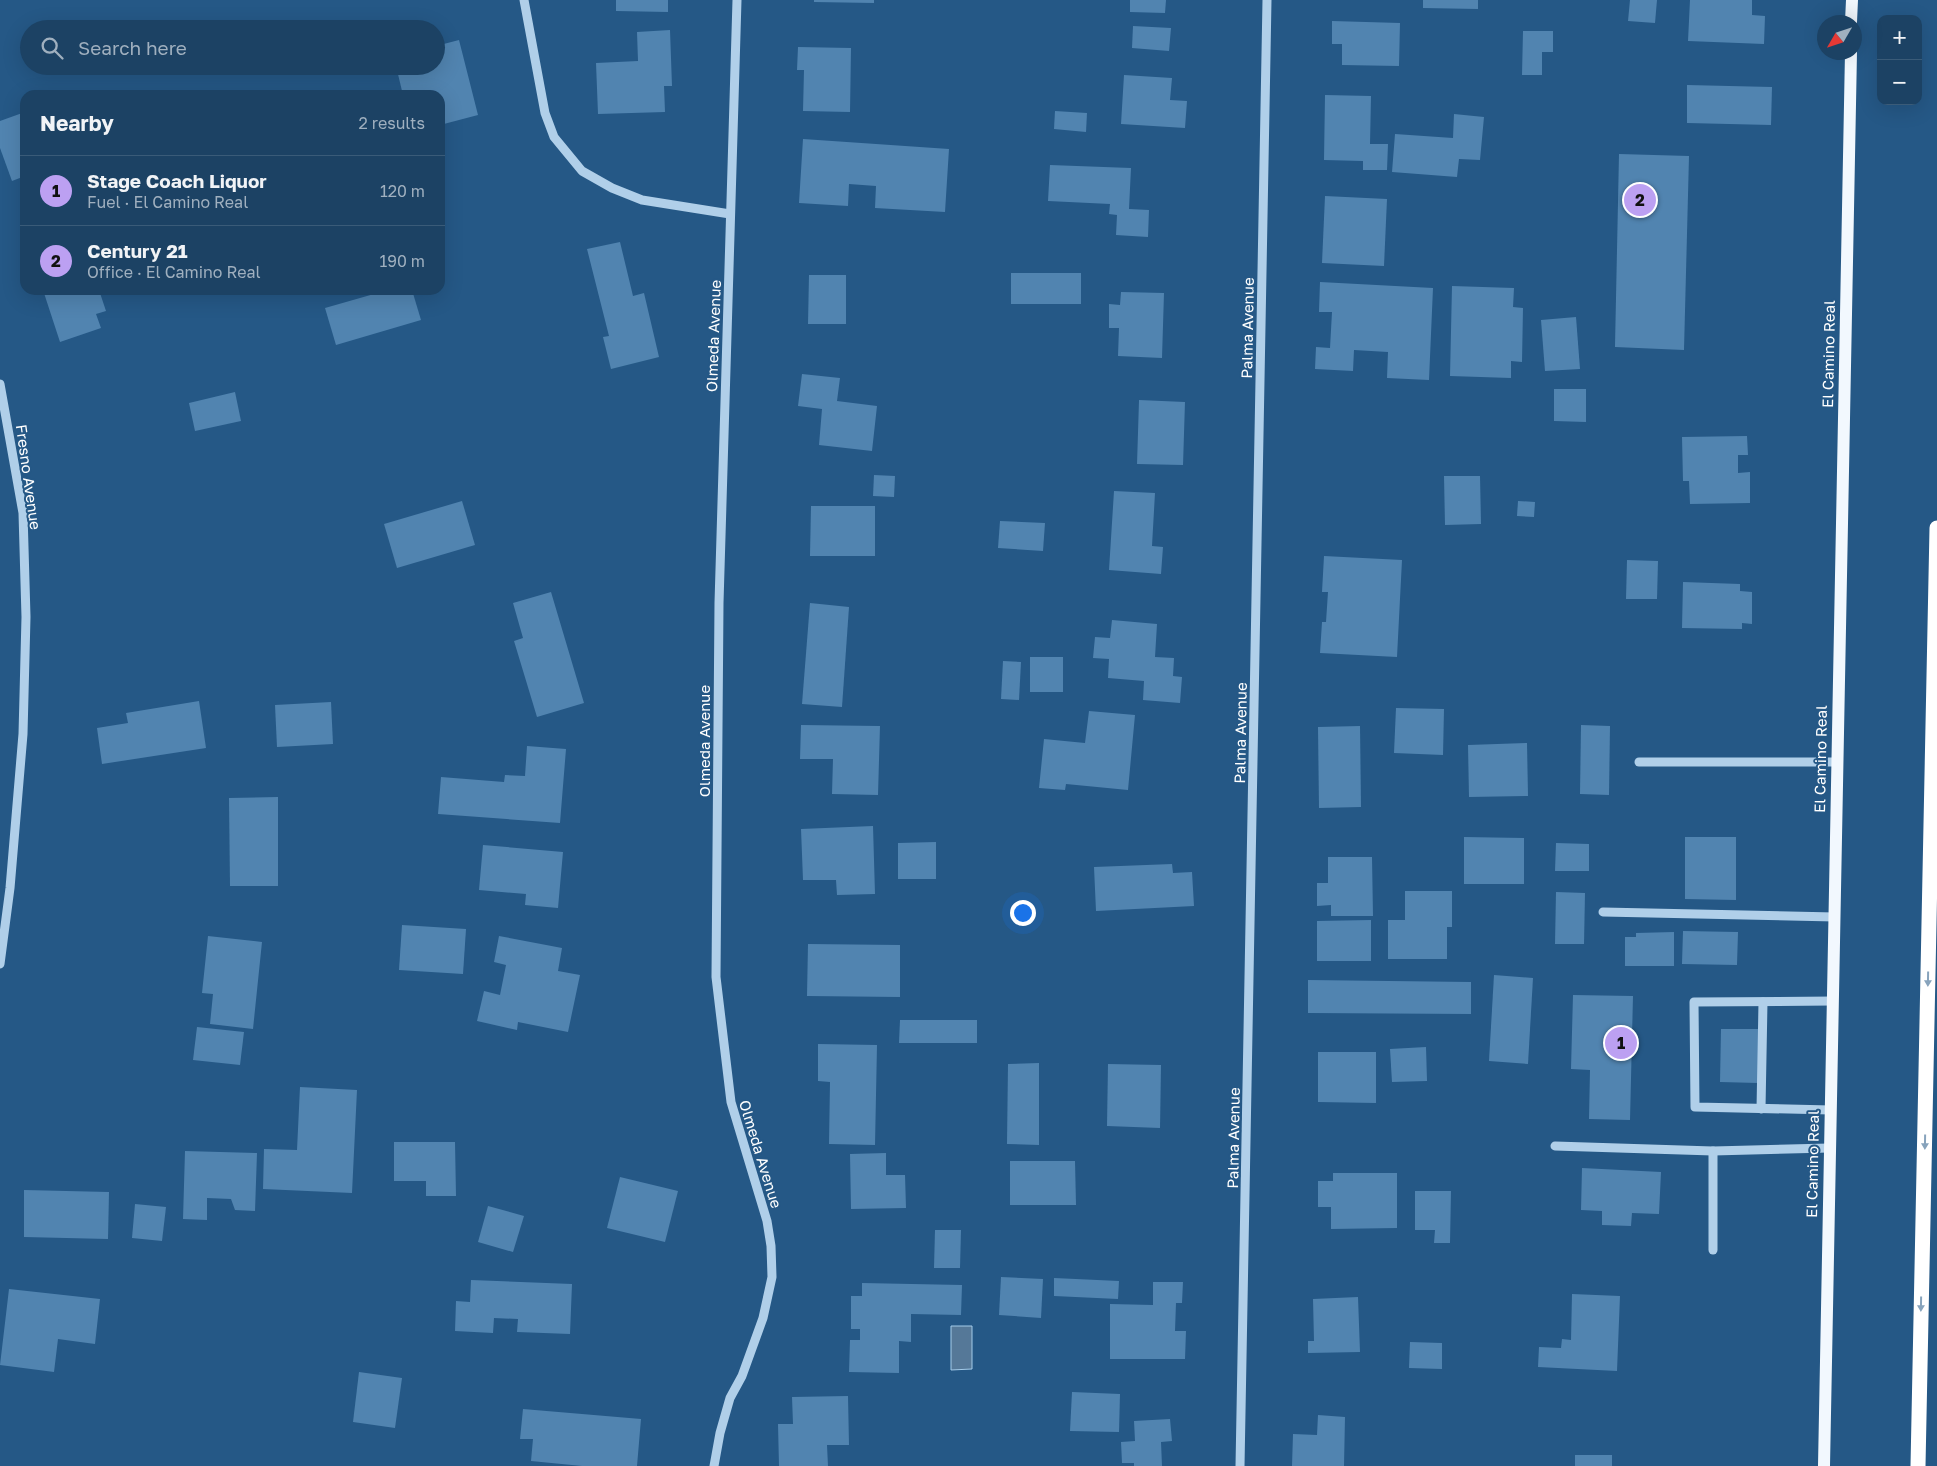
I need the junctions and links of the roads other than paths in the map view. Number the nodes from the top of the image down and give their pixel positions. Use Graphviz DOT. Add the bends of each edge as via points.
graph roads {
  1 [pos="524,0"];
  2 [pos="737,0"];
  3 [pos="1267,0"];
  4 [pos="1852,0"];
  5 [pos="1851,15"];
  6 [pos="1851,60"];
  7 [pos="730,214"];
  8 [pos="0,384"];
  9 [pos="1937,528"];
  10 [pos="1639,762"];
  11 [pos="1837,762"];
  12 [pos="1603,912"];
  13 [pos="1834,917"];
  14 [pos="0,964"];
  15 [pos="1833,1001"];
  16 [pos="1763,1002"];
  17 [pos="1761,1109"];
  18 [pos="1831,1110"];
  19 [pos="1555,1146"];
  20 [pos="1830,1148"];
  21 [pos="1713,1151"];
  22 [pos="1713,1250"];
  23 [pos="714,1466"];
  24 [pos="1240,1466"];
  25 [pos="1824,1466"];
  26 [pos="1918,1466"];
  1 -- 7 [label="street" via="545,113 554,137 582,172 642,200"];
  2 -- 7 [label="street, Olmeda Avenue"];
  3 -- 24 [label="street, Palma Avenue"];
  4 -- 5 [label="main road"];
  6 -- 11 [label="main road, El Camino Real"];
  7 -- 23 [label="street, Olmeda Avenue" via="718,603 716,977 730,1102 767,1221 772,1277 742,1376 730,1398"];
  8 -- 14 [label="street, Fresno Avenue" via="23,513 26,617 23,734"];
  9 -- 26 [label="highway, one-way"];
  10 -- 11 [label="street"];
  11 -- 13 [label="main road, El Camino Real"];
  12 -- 13 [label="street"];
  13 -- 15 [label="main road, El Camino Real"];
  15 -- 16 [label="street"];
  15 -- 18 [label="main road, El Camino Real"];
  16 -- 17 [label="street"];
  16 -- 17 [label="street" via="1694,1002 1695,1107"];
  17 -- 18 [label="street"];
  18 -- 20 [label="main road, El Camino Real"];
  19 -- 21 [label="street"];
  20 -- 21 [label="street"];
  20 -- 25 [label="main road, El Camino Real"];
  21 -- 22 [label="street"];
}
